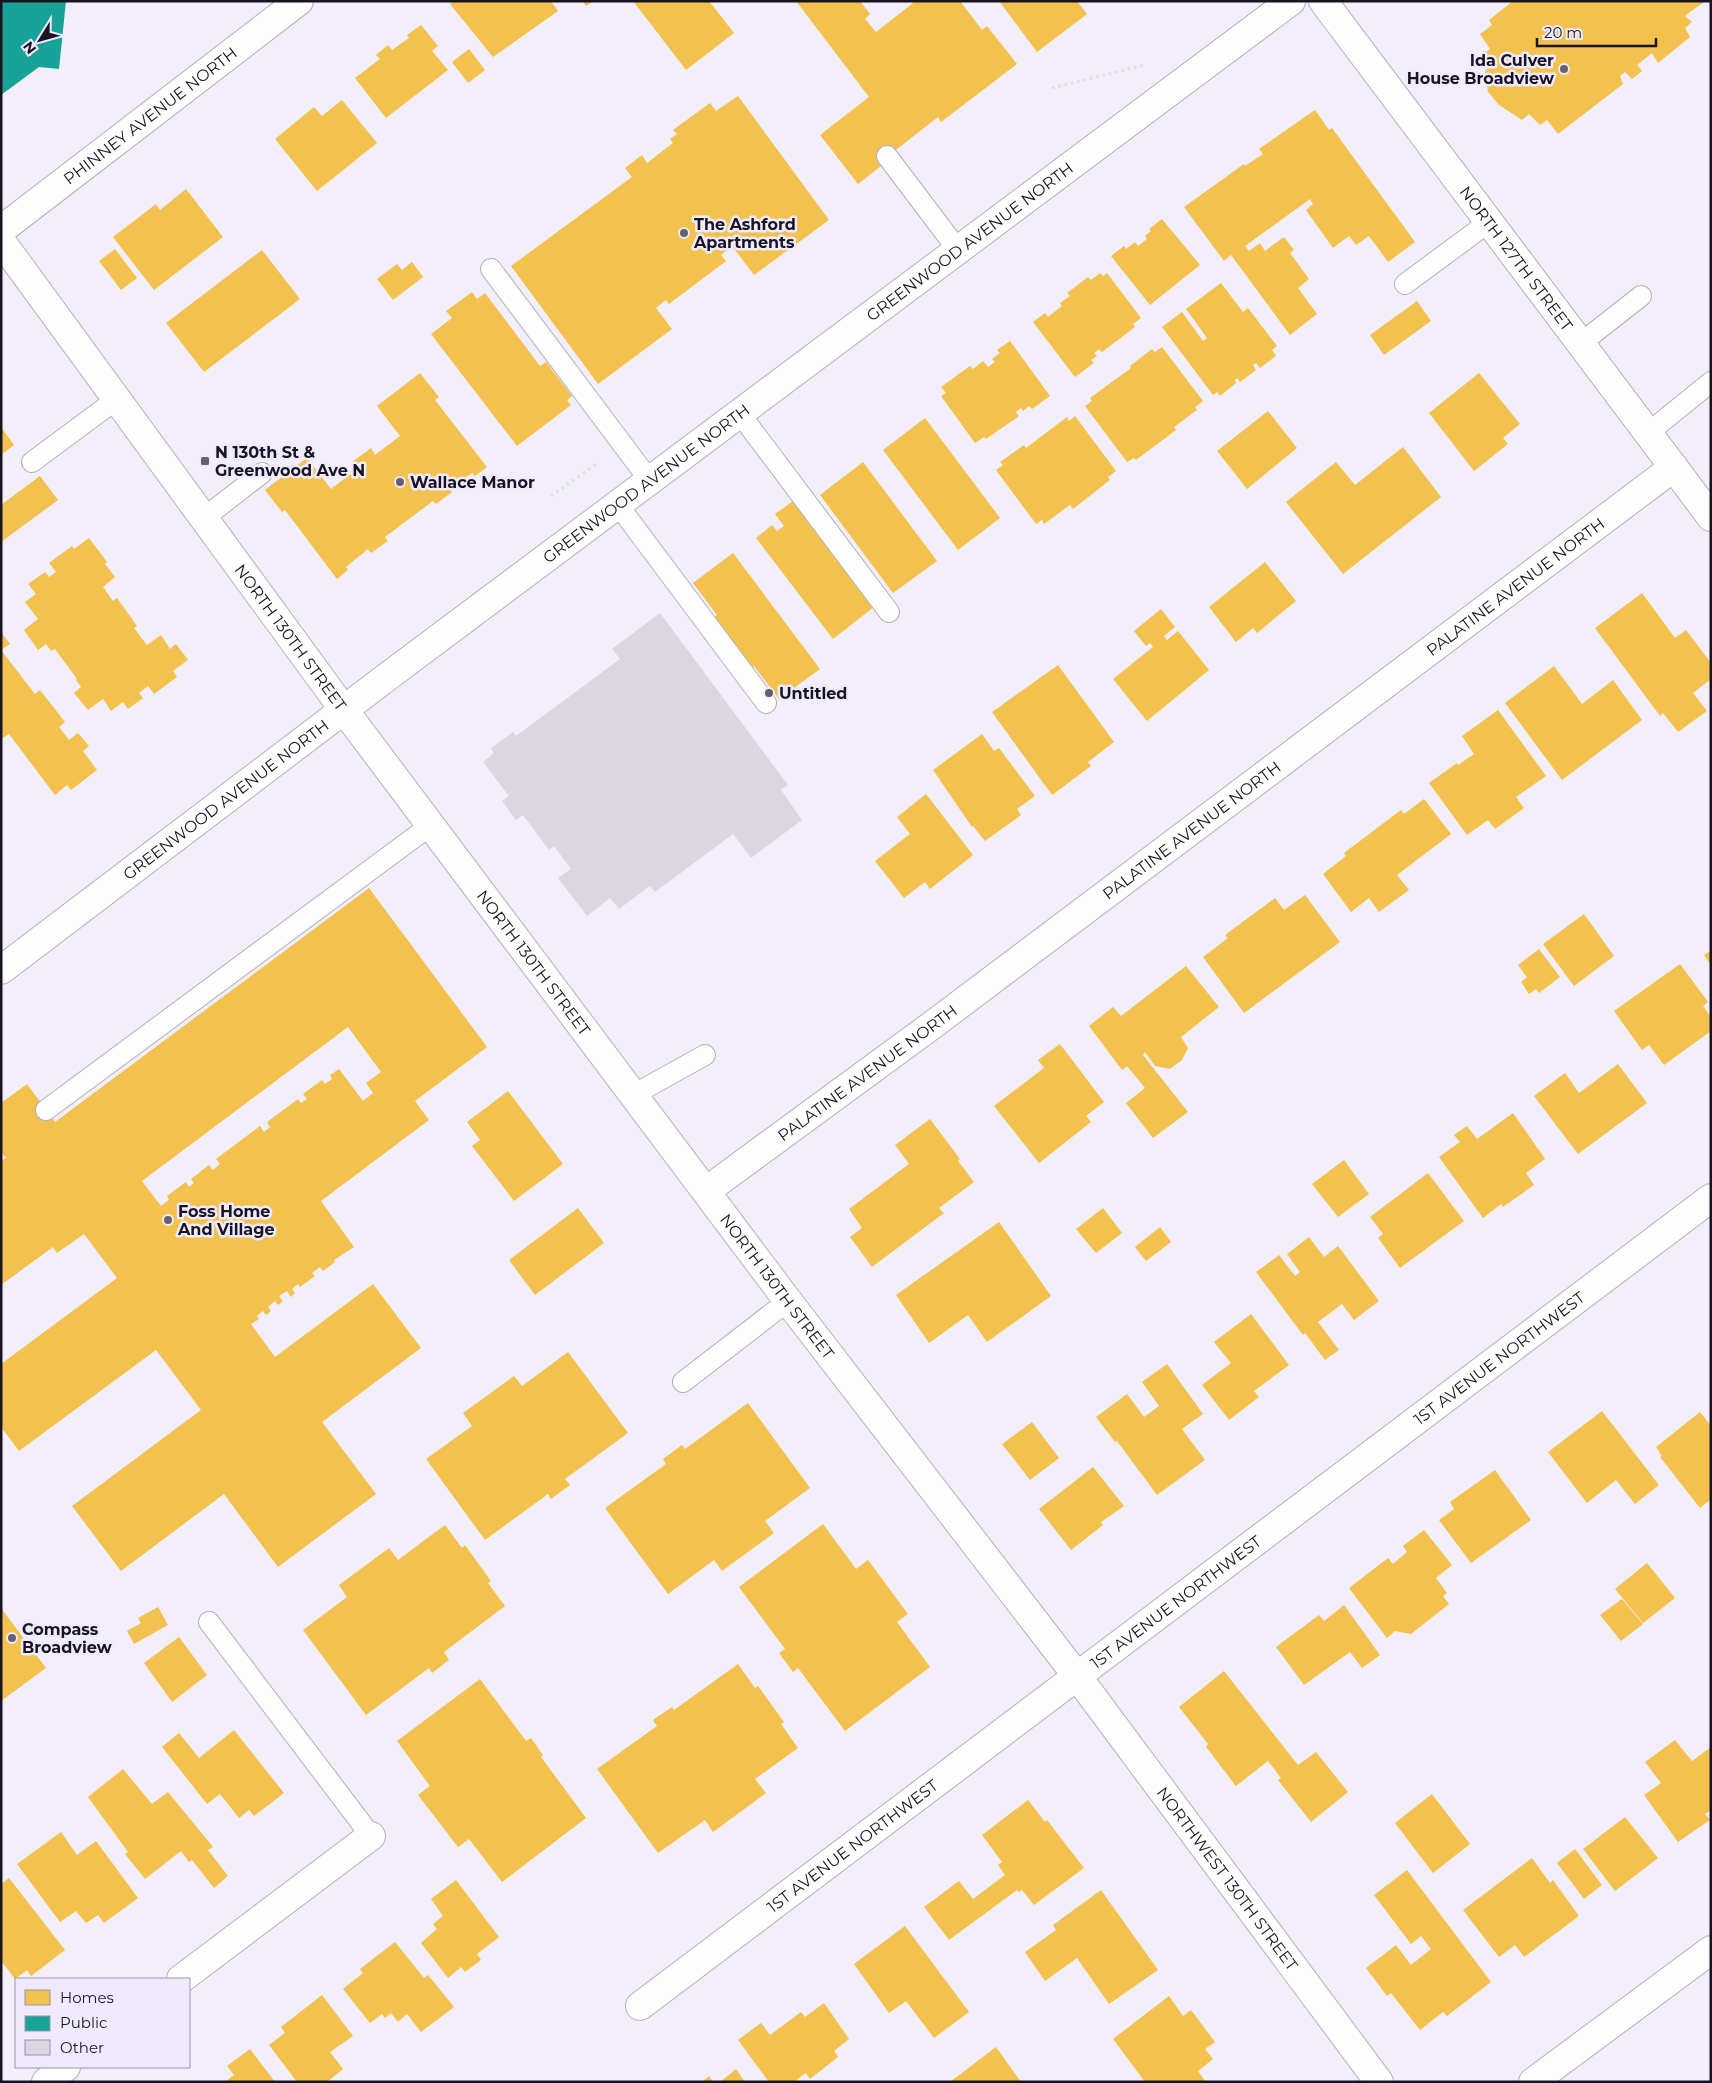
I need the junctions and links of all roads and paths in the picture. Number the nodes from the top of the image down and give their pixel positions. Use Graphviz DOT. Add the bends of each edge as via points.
graph roads {
  1 [pos="299,1"];
  2 [pos="1291,1"];
  3 [pos="1323,1"];
  4 [pos="1151,60"];
  5 [pos="1052,88"];
  6 [pos="887,156"];
  7 [pos="1489,222"];
  8 [pos="1,230"];
  9 [pos="1,241"];
  10 [pos="958,250"];
  11 [pos="491,269"];
  12 [pos="1406,284"];
  13 [pos="1641,296"];
  14 [pos="1580,343"];
  15 [pos="1711,382"];
  16 [pos="118,399"];
  17 [pos="740,414"];
  18 [pos="1648,433"];
  19 [pos="602,460"];
  20 [pos="32,462"];
  21 [pos="1674,467"];
  22 [pos="262,473"];
  23 [pos="650,481"];
  24 [pos="551,496"];
  25 [pos="618,504"];
  26 [pos="1711,517"];
  27 [pos="204,518"];
  28 [pos="889,612"];
  29 [pos="766,703"];
  30 [pos="344,710"];
  31 [pos="431,825"];
  32 [pos="1,970"];
  33 [pos="705,1055"];
  34 [pos="634,1095"];
  35 [pos="46,1110"];
  36 [pos="706,1191"];
  37 [pos="1711,1198"];
  38 [pos="788,1301"];
  39 [pos="683,1382"];
  40 [pos="209,1622"];
  41 [pos="1077,1676"];
  42 [pos="371,1836"];
  43 [pos="1711,1950"];
  44 [pos="183,1978"];
  45 [pos="640,2006"];
  46 [pos="65,2068"];
  47 [pos="46,2082"];
  48 [pos="1379,2082"];
  49 [pos="1533,2082"];
  1 -- 8 [label="street, PHINNEY AVENUE NORTH"];
  2 -- 10 [label="street, GREENWOOD AVENUE NORTH"];
  3 -- 7 [label="street, NORTH 127TH STREET"];
  4 -- 5 [label="path" via="1143,66"];
  6 -- 10 [label="lane"];
  7 -- 12 [label="lane"];
  7 -- 14 [label="street, NORTH 127TH STREET"];
  9 -- 16 [label="street, NORTH 130TH STREET"];
  10 -- 17 [label="street, GREENWOOD AVENUE NORTH"];
  11 -- 23 [label="lane"];
  13 -- 14 [label="lane"];
  14 -- 18 [label="street, NORTH 127TH STREET"];
  15 -- 18 [label="lane"];
  16 -- 20 [label="lane"];
  16 -- 27 [label="street, NORTH 130TH STREET"];
  17 -- 23 [label="street, GREENWOOD AVENUE NORTH"];
  17 -- 28 [label="lane"];
  18 -- 21 [label="street, NORTH 127TH STREET"];
  19 -- 24 [label="path"];
  21 -- 26 [label="street, NORTH 127TH STREET"];
  21 -- 36 [label="street, PALATINE AVENUE NORTH" via="931,1026"];
  22 -- 27 [label="lane"];
  23 -- 25 [label="street, GREENWOOD AVENUE NORTH"];
  25 -- 29 [label="lane"];
  25 -- 30 [label="street, GREENWOOD AVENUE NORTH"];
  27 -- 30 [label="street, NORTH 130TH STREET"];
  30 -- 31 [label="street, NORTH 130TH STREET"];
  30 -- 32 [label="street, GREENWOOD AVENUE NORTH"];
  31 -- 34 [label="street, NORTH 130TH STREET"];
  31 -- 35 [label="lane"];
  33 -- 34 [label="lane"];
  34 -- 36 [label="street, NORTH 130TH STREET"];
  36 -- 38 [label="street, NORTH 130TH STREET"];
  37 -- 41 [label="street, 1ST AVENUE NORTHWEST"];
  38 -- 39 [label="lane"];
  38 -- 41 [label="street, NORTH 130TH STREET"];
  40 -- 42 [label="lane"];
  41 -- 45 [label="street, 1ST AVENUE NORTHWEST"];
  41 -- 48 [label="street, NORTHWEST 130TH STREET"];
  42 -- 44 [label="street"];
  43 -- 49 [label="street"];
  46 -- 47 [label="street"];
}
